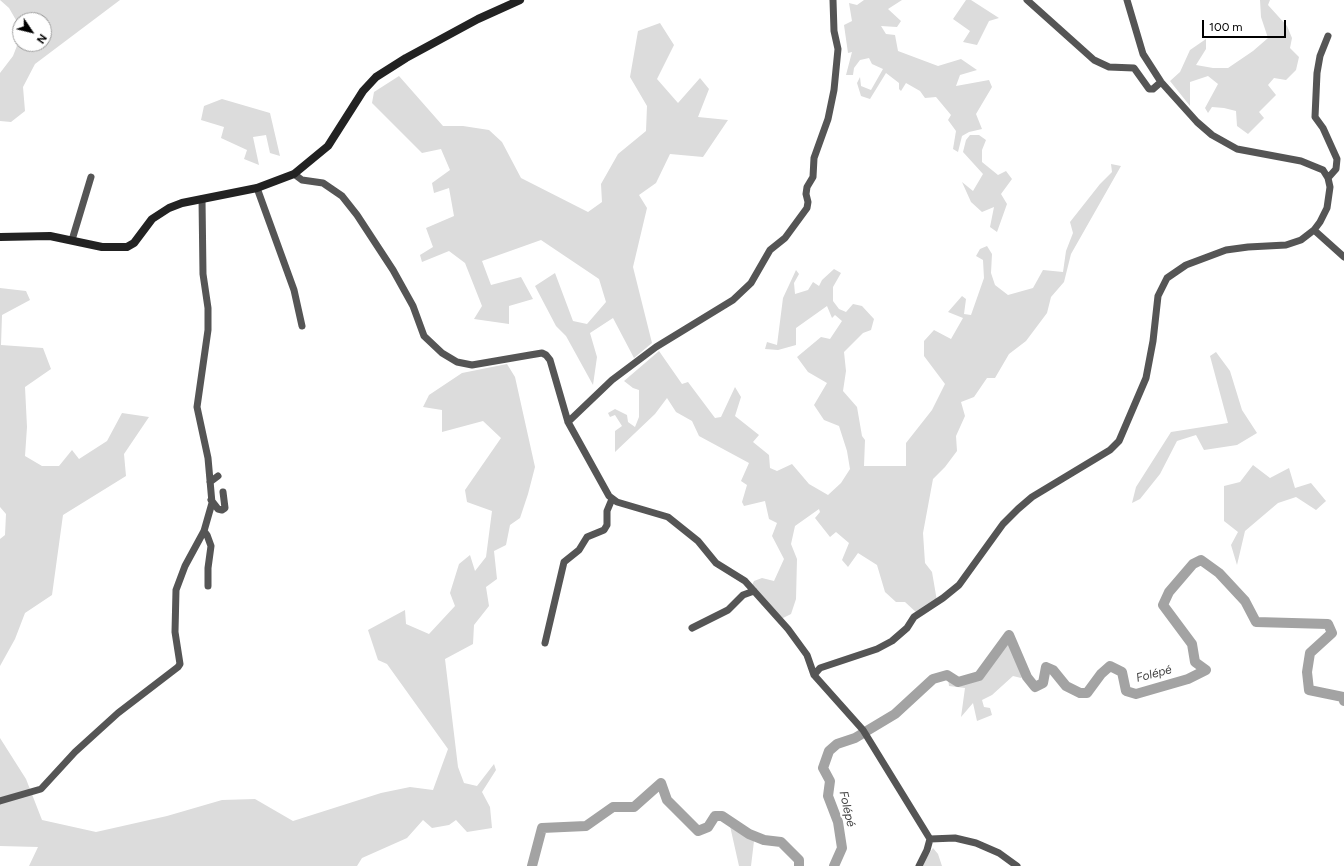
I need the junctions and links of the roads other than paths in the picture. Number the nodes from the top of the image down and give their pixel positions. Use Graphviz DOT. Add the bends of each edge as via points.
graph roads {
  1 [pos="520,0"];
  2 [pos="834,0"];
  3 [pos="1027,0"];
  4 [pos="1127,0"];
  5 [pos="1328,36"];
  6 [pos="1161,82"];
  7 [pos="294,174"];
  8 [pos="91,177"];
  9 [pos="1328,178"];
  10 [pos="257,188"];
  11 [pos="202,199"];
  12 [pos="1314,230"];
  13 [pos="0,237"];
  14 [pos="72,240"];
  15 [pos="1344,257"];
  16 [pos="302,326"];
  17 [pos="568,422"];
  18 [pos="218,476"];
  19 [pos="210,482"];
  20 [pos="223,492"];
  21 [pos="612,499"];
  22 [pos="212,500"];
  23 [pos="204,531"];
  24 [pos="208,586"];
  25 [pos="754,591"];
  26 [pos="692,628"];
  27 [pos="545,643"];
  28 [pos="814,675"];
  29 [pos="0,802"];
  30 [pos="930,839"];
  31 [pos="919,866"];
  32 [pos="1017,866"];
  1 -- 7 [label="street" via="478,19 376,77 363,91 328,146"];
  2 -- 17 [label="street" via="834,31 838,49 834,90 828,119 814,158 813,177 807,187 807,208 785,238 770,250 743,292 656,347 612,380"];
  3 -- 6 [label="street" via="1094,60 1110,67 1134,68 1149,89 1153,89"];
  4 -- 6 [label="street" via="1143,54"];
  5 -- 9 [label="street" via="1317,73 1315,117 1337,159 1336,169"];
  6 -- 9 [label="street" via="1197,122 1236,149 1312,165 1322,170"];
  7 -- 10 [label="street"];
  7 -- 17 [label="street" via="302,180 323,183 342,196 393,270 413,306 424,336 442,353 457,362 472,365 530,355 546,355 550,360"];
  8 -- 14 [label="street"];
  9 -- 12 [label="street" via="1330,187 1327,208"];
  10 -- 11 [label="street"];
  10 -- 16 [label="street" via="294,290"];
  11 -- 14 [label="street" via="182,203 160,213 130,246 102,247"];
  11 -- 19 [label="street" via="203,274 208,330 197,407 208,458"];
  12 -- 15 [label="street"];
  12 -- 28 [label="street" via="1301,240 1286,244 1237,248 1215,254 1186,265 1167,278 1158,296 1146,378 1119,441 1032,497 1018,509 1003,524 959,585 914,617 907,628 892,641 877,649 820,668"];
  13 -- 14 [label="street" via="37,235"];
  17 -- 21 [label="street"];
  18 -- 19 [label="street"];
  19 -- 22 [label="street"];
  20 -- 22 [label="street" via="225,508 218,509"];
  21 -- 25 [label="street" via="668,517 698,542 712,559 741,578"];
  21 -- 27 [label="street" via="604,530 587,537 579,550 564,562"];
  22 -- 23 [label="street"];
  23 -- 24 [label="street" via="211,546"];
  23 -- 29 [label="street" via="184,566 176,590 175,632 180,661 178,667 118,713 75,752 41,789"];
  25 -- 26 [label="street" via="743,595 718,616"];
  25 -- 28 [label="street" via="807,656"];
  28 -- 30 [label="street" via="865,733"];
  30 -- 31 [label="street"];
  30 -- 32 [label="street" via="955,838 976,843"];
}
